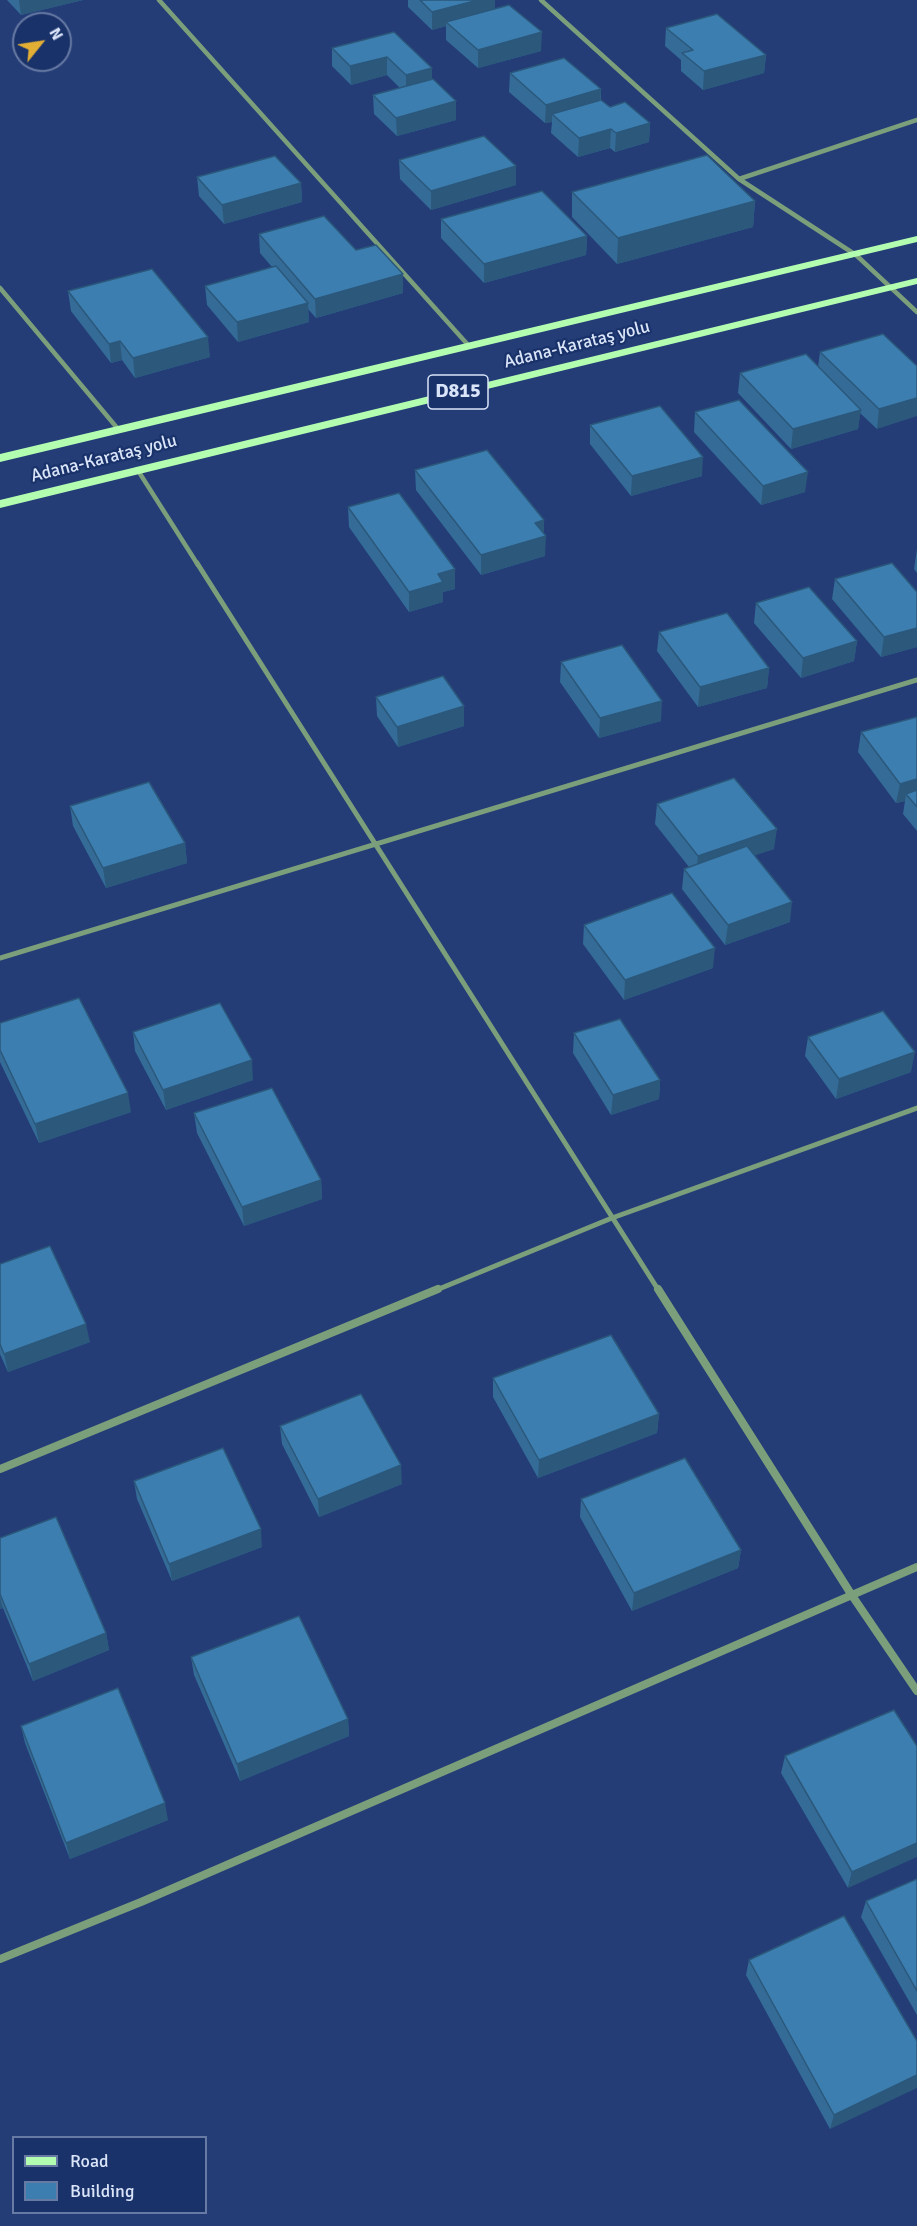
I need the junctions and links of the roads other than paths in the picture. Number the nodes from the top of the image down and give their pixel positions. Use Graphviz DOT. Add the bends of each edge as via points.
graph roads {
  1 [pos="159,0"];
  2 [pos="541,0"];
  3 [pos="917,120"];
  4 [pos="739,179"];
  5 [pos="917,239"];
  6 [pos="856,255"];
  7 [pos="917,281"];
  8 [pos="0,288"];
  9 [pos="892,288"];
  10 [pos="917,312"];
  11 [pos="469,346"];
  12 [pos="118,429"];
  13 [pos="0,458"];
  14 [pos="136,469"];
  15 [pos="0,504"];
  16 [pos="917,680"];
  17 [pos="374,846"];
  18 [pos="0,958"];
  19 [pos="917,1108"];
  20 [pos="612,1218"];
  21 [pos="0,1469"];
  22 [pos="917,1567"];
  23 [pos="851,1594"];
  24 [pos="917,1691"];
  25 [pos="0,1959"];
  1 -- 11 [label="street"];
  2 -- 4 [label="street"];
  3 -- 4 [label="street"];
  4 -- 6 [label="street"];
  5 -- 6 [label="main road, Adana-Karataş yolu / D815"];
  6 -- 9 [label="street"];
  6 -- 11 [label="main road, Adana-Karataş yolu / D815"];
  7 -- 9 [label="main road, Adana-Karataş yolu / D815"];
  8 -- 12 [label="street"];
  9 -- 10 [label="street"];
  9 -- 14 [label="main road, Adana-Karataş yolu / D815"];
  11 -- 12 [label="main road, Adana-Karataş yolu / D815"];
  12 -- 13 [label="main road, Adana-Karataş yolu / D815"];
  14 -- 15 [label="main road, Adana-Karataş yolu / D815"];
  14 -- 17 [label="street"];
  16 -- 17 [label="street"];
  17 -- 18 [label="street"];
  17 -- 20 [label="street"];
  19 -- 20 [label="street"];
  20 -- 21 [label="street"];
  20 -- 23 [label="street"];
  22 -- 23 [label="street"];
  23 -- 24 [label="street"];
  23 -- 25 [label="street"];
}
